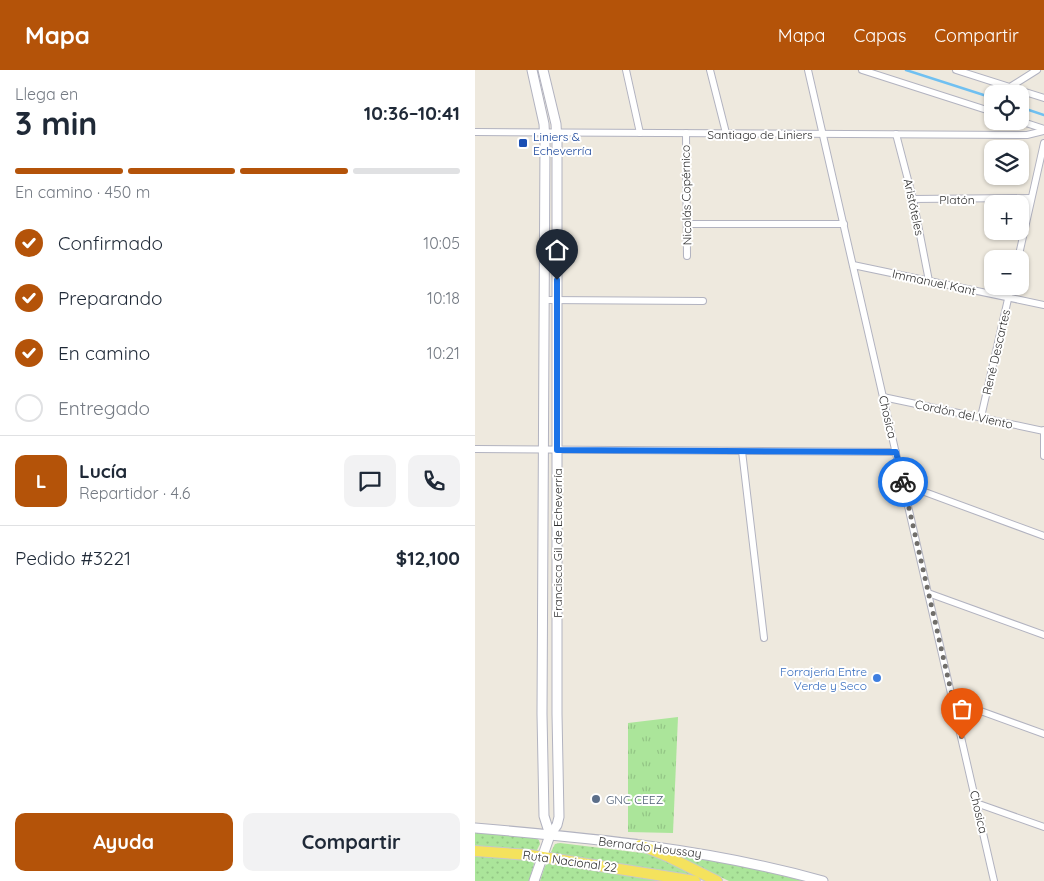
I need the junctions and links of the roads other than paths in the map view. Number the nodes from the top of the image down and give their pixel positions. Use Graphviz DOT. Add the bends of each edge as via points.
graph roads {
  1 [pos="532,70"];
  2 [pos="543,70"];
  3 [pos="626,70"];
  4 [pos="710,70"];
  5 [pos="808,70"];
  6 [pos="862,70"];
  7 [pos="956,70"];
  8 [pos="1037,70"];
  9 [pos="1004,85"];
  10 [pos="1013,85"];
  11 [pos="1029,93"];
  12 [pos="1044,98"];
  13 [pos="984,109"];
  14 [pos="1029,124"];
  15 [pos="1044,130"];
  16 [pos="475,132"];
  17 [pos="545,133"];
  18 [pos="557,133"];
  19 [pos="640,133"];
  20 [pos="686,133"];
  21 [pos="726,133"];
  22 [pos="823,134"];
  23 [pos="896,134"];
  24 [pos="1044,143"];
  25 [pos="1031,198"];
  26 [pos="913,199"];
  27 [pos="687,224"];
  28 [pos="844,224"];
  29 [pos="1020,250"];
  30 [pos="687,256"];
  31 [pos="853,265"];
  32 [pos="929,281"];
  33 [pos="1010,295"];
  34 [pos="1009,298"];
  35 [pos="545,300"];
  36 [pos="557,300"];
  37 [pos="703,301"];
  38 [pos="1044,305"];
  39 [pos="883,397"];
  40 [pos="981,418"];
  41 [pos="1044,430"];
  42 [pos="475,450"];
  43 [pos="544,450"];
  44 [pos="557,450"];
  45 [pos="742,451"];
  46 [pos="896,452"];
  47 [pos="1044,456"];
  48 [pos="903,484"];
  49 [pos="1044,536"];
  50 [pos="928,592"];
  51 [pos="1044,635"];
  52 [pos="764,638"];
  53 [pos="953,701"];
  54 [pos="542,714"];
  55 [pos="557,714"];
  56 [pos="1044,734"];
  57 [pos="977,803"];
  58 [pos="1044,827"];
  59 [pos="475,828"];
  60 [pos="550,835"];
  61 [pos="640,845"];
  62 [pos="475,851"];
  63 [pos="543,857"];
  64 [pos="534,881"];
  65 [pos="695,881"];
  66 [pos="717,881"];
  67 [pos="823,881"];
  68 [pos="995,881"];
  1 -- 17 [label="street, Francisca Gil de Echeverría"];
  2 -- 18 [label="street, Francisca Gil de Echeverría"];
  3 -- 19 [label="street"];
  4 -- 21 [label="street"];
  5 -- 22 [label="street, Chosica"];
  6 -- 13 [label="street"];
  7 -- 9 [label="street"];
  8 -- 10 [label="street"];
  11 -- 12 [label="street"];
  14 -- 15 [label="street"];
  15 -- 23 [label="street, Santiago de Liniers" via="1027,134"];
  16 -- 17 [label="street, Santiago de Liniers"];
  17 -- 18 [label="street, Santiago de Liniers"];
  17 -- 35 [label="street, Francisca Gil de Echeverría"];
  18 -- 19 [label="street, Santiago de Liniers"];
  18 -- 36 [label="street, Francisca Gil de Echeverría"];
  19 -- 20 [label="street, Santiago de Liniers"];
  20 -- 21 [label="street, Santiago de Liniers"];
  20 -- 27 [label="street, Nicolás Copérnico"];
  21 -- 22 [label="street, Santiago de Liniers"];
  22 -- 23 [label="street, Santiago de Liniers"];
  22 -- 28 [label="street, Chosica"];
  23 -- 26 [label="street, Aristóteles"];
  24 -- 25 [label="street"];
  25 -- 26 [label="street, Platón"];
  25 -- 29 [label="street"];
  26 -- 32 [label="street, Aristóteles"];
  27 -- 28 [label="street"];
  27 -- 30 [label="street, Nicolás Copérnico"];
  28 -- 31 [label="street, Chosica"];
  31 -- 32 [label="street, Immanuel Kant"];
  31 -- 39 [label="street, Chosica"];
  32 -- 34 [label="street, Immanuel Kant"];
  33 -- 34 [label="street, René Descartes"];
  34 -- 38 [label="street, Immanuel Kant"];
  34 -- 40 [label="street, René Descartes"];
  35 -- 36 [label="street"];
  35 -- 43 [label="street, Francisca Gil de Echeverría"];
  36 -- 37 [label="street"];
  36 -- 44 [label="street, Francisca Gil de Echeverría"];
  39 -- 40 [label="street, Cordón del Viento"];
  39 -- 46 [label="street, Chosica"];
  40 -- 41 [label="street, Cordón del Viento"];
  41 -- 47 [label="street"];
  42 -- 43 [label="street"];
  43 -- 44 [label="street"];
  43 -- 54 [label="street, Francisca Gil de Echeverría"];
  44 -- 45 [label="street"];
  44 -- 55 [label="street, Francisca Gil de Echeverría"];
  45 -- 46 [label="street"];
  45 -- 52 [label="street"];
  46 -- 48 [label="street, Chosica"];
  48 -- 49 [label="street"];
  48 -- 50 [label="street, Chosica"];
  50 -- 51 [label="street"];
  50 -- 53 [label="street, Chosica"];
  53 -- 56 [label="street"];
  53 -- 57 [label="street, Chosica"];
  54 -- 55 [label="street"];
  54 -- 60 [label="street, Francisca Gil de Echeverría" via="544,816"];
  55 -- 60 [label="street, Francisca Gil de Echeverría" via="559,817"];
  57 -- 58 [label="street"];
  57 -- 68 [label="street, Chosica"];
  59 -- 60 [label="street, Bernardo Houssay"];
  60 -- 61 [label="street, Bernardo Houssay"];
  60 -- 63 [label="street, Francisca Gil de Echeverría"];
  61 -- 66 [label="main road"];
  61 -- 67 [label="street, Bernardo Houssay" via="735,859"];
  62 -- 63 [label="main road, Ruta Nacional 22"];
  63 -- 64 [label="street, Francisca Gil de Echeverría"];
  63 -- 65 [label="main road, Ruta Nacional 22"];
}
